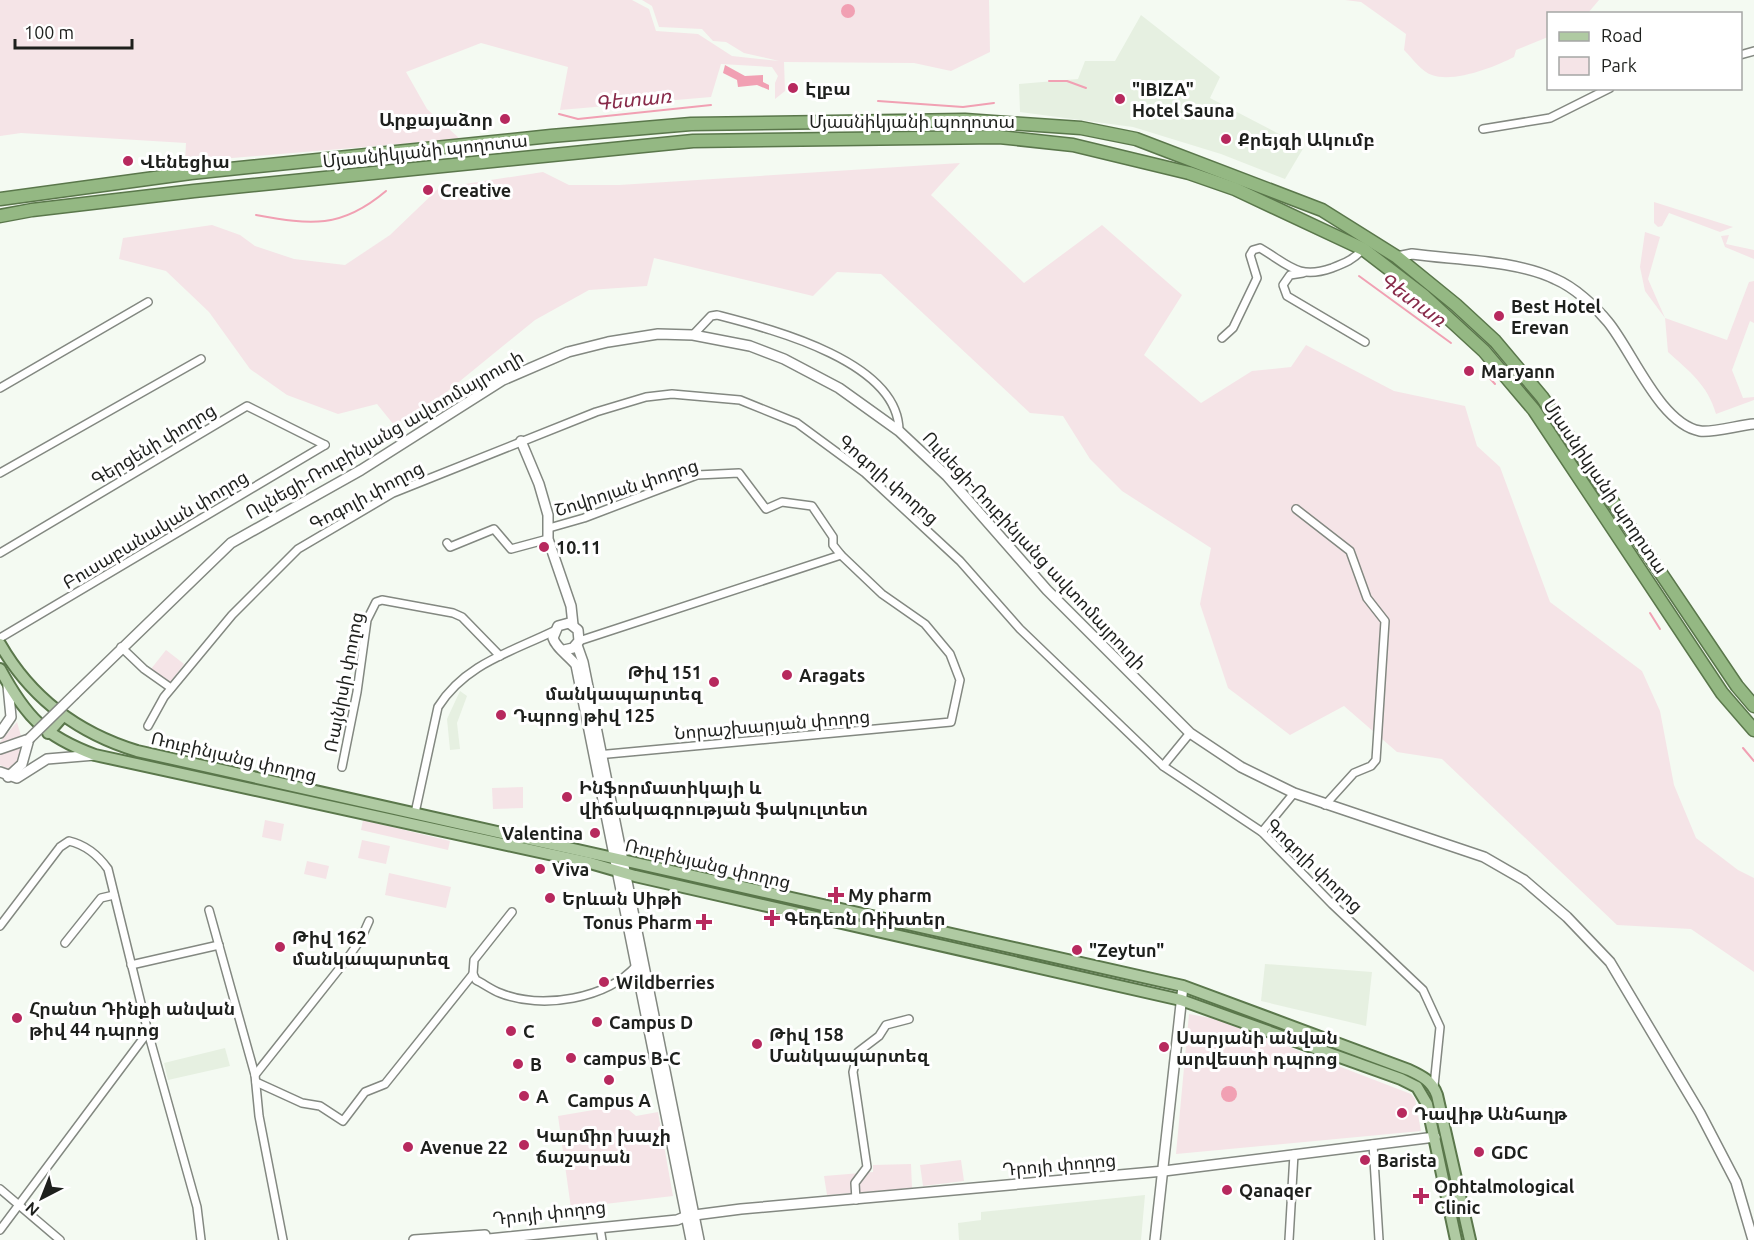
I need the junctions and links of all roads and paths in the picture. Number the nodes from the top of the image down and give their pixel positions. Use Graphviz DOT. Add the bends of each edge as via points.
graph roads {
  1 [pos="1606,90"];
  2 [pos="1483,129"];
  3 [pos="0,199"];
  4 [pos="0,216"];
  5 [pos="1363,249"];
  6 [pos="1397,257"];
  7 [pos="1303,273"];
  8 [pos="148,302"];
  9 [pos="693,335"];
  10 [pos="1222,338"];
  11 [pos="1365,342"];
  12 [pos="201,359"];
  13 [pos="0,388"];
  14 [pos="1754,424"];
  15 [pos="899,431"];
  16 [pos="521,441"];
  17 [pos="325,445"];
  18 [pos="0,472"];
  19 [pos="1296,509"];
  20 [pos="549,528"];
  21 [pos="548,539"];
  22 [pos="447,543"];
  23 [pos="0,553"];
  24 [pos="841,555"];
  25 [pos="554,631"];
  26 [pos="575,633"];
  27 [pos="0,638"];
  28 [pos="535,640"];
  29 [pos="553,641"];
  30 [pos="0,644"];
  31 [pos="122,647"];
  32 [pos="564,650"];
  33 [pos="500,656"];
  34 [pos="0,669"];
  35 [pos="6,681"];
  36 [pos="171,688"];
  37 [pos="46,700"];
  38 [pos="1754,706"];
  39 [pos="31,716"];
  40 [pos="63,716"];
  41 [pos="951,722"];
  42 [pos="148,726"];
  43 [pos="1754,730"];
  44 [pos="0,733"];
  45 [pos="48,733"];
  46 [pos="1190,733"];
  47 [pos="29,739"];
  48 [pos="0,749"];
  49 [pos="95,754"];
  50 [pos="598,755"];
  51 [pos="1163,766"];
  52 [pos="342,767"];
  53 [pos="4,775"];
  54 [pos="1294,793"];
  55 [pos="1325,805"];
  56 [pos="415,813"];
  57 [pos="1262,832"];
  58 [pos="621,866"];
  59 [pos="114,895"];
  60 [pos="209,910"];
  61 [pos="512,912"];
  62 [pos="369,921"];
  63 [pos="0,926"];
  64 [pos="65,943"];
  65 [pos="219,945"];
  66 [pos="131,965"];
  67 [pos="637,966"];
  68 [pos="473,974"];
  69 [pos="1183,986"];
  70 [pos="1181,1000"];
  71 [pos="909,1019"];
  72 [pos="148,1032"];
  73 [pos="256,1078"];
  74 [pos="1434,1086"];
  75 [pos="1435,1137"];
  76 [pos="1373,1144"];
  77 [pos="1294,1154"];
  78 [pos="1164,1171"];
  79 [pos="0,1189"];
  80 [pos="856,1200"];
  81 [pos="18,1204"];
  82 [pos="690,1215"];
  83 [pos="600,1228"];
  84 [pos="0,1230"];
  85 [pos="60,1240"];
  86 [pos="201,1240"];
  87 [pos="283,1240"];
  88 [pos="414,1240"];
  89 [pos="479,1240"];
  90 [pos="491,1240"];
  91 [pos="602,1240"];
  92 [pos="691,1240"];
  93 [pos="699,1240"];
  94 [pos="1155,1240"];
  95 [pos="1289,1240"];
  96 [pos="1379,1240"];
  97 [pos="1456,1240"];
  98 [pos="1470,1240"];
  99 [pos="1753,1240"];
  1 -- 2 [label="street" via="1550,118"];
  3 -- 6 [label="highway, Մյասնիկյանի պողոտա" via="191,173 692,124 1014,122 1081,128 1136,139 1322,210"];
  4 -- 5 [label="highway, Մյասնիկյանի պողոտա" via="194,191 693,141 992,137 1073,145 1189,173 1235,189"];
  5 -- 7 [label="street" via="1353,261 1312,274"];
  5 -- 43 [label="highway, Մյասնիկյանի պողոտա" via="1432,303 1508,376 1722,693"];
  6 -- 14 [label="street" via="1412,255 1508,266 1556,279 1594,306 1608,322 1665,409 1682,423 1701,431"];
  6 -- 38 [label="highway, Մյասնիկյանի պողոտա" via="1486,333 1542,397"];
  7 -- 10 [label="street" via="1260,248 1253,250 1250,255 1257,278 1233,328"];
  7 -- 11 [label="street" via="1290,275 1283,285 1287,296"];
  8 -- 13 [label="street"];
  9 -- 15 [label="street, Ուլնեցի-Ռուբինյանց ավտոմայրուղի" via="750,346 784,359 838,387"];
  9 -- 15 [label="street" via="711,316 717,315 796,337 828,351 883,393 894,407"];
  9 -- 31 [label="street, Ուլնեցի-Ռուբինյանց ավտոմայրուղի" via="658,334 608,342 568,352 503,380 393,450 231,543"];
  12 -- 18 [label="street"];
  15 -- 46 [label="street, Ուլնեցի-Ռուբինյանց ավտոմայրուղի" via="947,476 1047,590"];
  16 -- 20 [label="street" via="539,484"];
  16 -- 36 [label="street, Գոգոլի փողոց" via="393,493 298,549 232,615"];
  16 -- 51 [label="street, Գոգոլի փողոց" via="596,412 646,397 672,394 740,400 797,423 866,473 960,561 1020,629"];
  17 -- 23 [label="street, Գերցենի փողոց" via="247,406"];
  17 -- 27 [label="street, Բուսաբանական փողոց"];
  19 -- 55 [label="street" via="1350,551 1367,598 1385,621 1376,760 1354,773"];
  20 -- 21 [label="street"];
  20 -- 24 [label="street, Շովրոյան փողոց" via="697,475 739,473 766,509 782,502 812,506"];
  21 -- 22 [label="street" via="511,549 494,529 450,547"];
  21 -- 26 [label="street" via="572,611"];
  24 -- 26 [label="street" via="593,635"];
  24 -- 41 [label="street, Շովրոյան փողոց" via="882,594 925,624 950,654 960,680"];
  25 -- 26 [label="street"];
  25 -- 28 [label="street"];
  25 -- 29 [label="street"];
  26 -- 32 [label="street"];
  26 -- 50 [label="street"];
  28 -- 29 [label="street"];
  28 -- 33 [label="street"];
  29 -- 32 [label="street"];
  30 -- 37 [label="main road, Ռուբինյանց փողոց" via="24,678"];
  31 -- 36 [label="street"];
  31 -- 47 [label="street, Ուլնեցի-Ռուբինյանց ավտոմայրուղի, bridge"];
  32 -- 50 [label="street" via="576,665"];
  33 -- 52 [label="street, Ռայնիսի փողոց" via="462,617 453,613 376,602 367,620"];
  33 -- 56 [label="street" via="457,681 438,707"];
  34 -- 35 [label="main road, Ռուբինյանց փողոց"];
  35 -- 39 [label="main road, Ռուբինյանց փողոց"];
  35 -- 44 [label="street" via="11,717"];
  36 -- 42 [label="street, Գոգոլի փողոց"];
  37 -- 39 [label="main road"];
  37 -- 40 [label="main road, Ռուբինյանց փողոց"];
  39 -- 45 [label="main road, Ռուբինյանց փողոց"];
  40 -- 45 [label="main road"];
  40 -- 56 [label="main road, Ռուբինյանց փողոց" via="93,735 137,751"];
  41 -- 50 [label="street, Նորաշխարյան փողոց"];
  45 -- 49 [label="main road, Ռուբինյանց փողոց"];
  46 -- 51 [label="street"];
  46 -- 54 [label="street, Ուլնեցի-Ռուբինյանց ավտոմայրուղի" via="1241,767"];
  47 -- 48 [label="street"];
  47 -- 53 [label="street" via="22,764"];
  49 -- 53 [label="street" via="47,759 27,774"];
  49 -- 58 [label="main road, Ռուբինյանց փողոց"];
  50 -- 58 [label="street"];
  51 -- 57 [label="street, Գոգոլի փողոց"];
  54 -- 55 [label="street, Ուլնեցի-Ռուբինյանց ավտոմայրուղի"];
  54 -- 57 [label="street"];
  55 -- 99 [label="street, Ուլնեցի-Ռուբինյանց ավտոմայրուղի" via="1484,857 1524,880 1567,917 1610,962 1694,1103 1736,1182"];
  56 -- 58 [label="main road, Ռուբինյանց փողոց"];
  57 -- 74 [label="street, Գոգոլի փողոց" via="1423,990 1440,1027"];
  58 -- 67 [label="street"];
  58 -- 69 [label="main road, Ռուբինյանց փողոց"];
  58 -- 70 [label="main road, Ռուբինյանց փողոց"];
  58 -- 82 [label="street"];
  59 -- 63 [label="street" via="108,869 93,852 69,841 60,847"];
  59 -- 64 [label="street" via="101,898"];
  59 -- 66 [label="street"];
  60 -- 65 [label="street"];
  61 -- 68 [label="street" via="474,960"];
  62 -- 73 [label="street" via="362,939"];
  65 -- 66 [label="street"];
  65 -- 73 [label="street"];
  66 -- 72 [label="street"];
  67 -- 68 [label="street" via="599,991 549,1000 501,994 476,980"];
  67 -- 82 [label="street"];
  68 -- 73 [label="street" via="385,1084 365,1092 343,1121 320,1106 302,1103"];
  69 -- 70 [label="street"];
  69 -- 74 [label="main road, Ռուբինյանց փողոց" via="1409,1070"];
  70 -- 75 [label="main road, Ռուբինյանց փողոց" via="1401,1079 1423,1093"];
  70 -- 78 [label="street"];
  71 -- 80 [label="street" via="886,1025 879,1036 858,1052 853,1072 867,1167 855,1183"];
  72 -- 81 [label="street"];
  72 -- 86 [label="street" via="197,1207"];
  73 -- 87 [label="street" via="259,1116"];
  74 -- 98 [label="main road"];
  75 -- 76 [label="street, Դրոյի փողոց"];
  75 -- 97 [label="main road"];
  76 -- 77 [label="street, Դրոյի փողոց"];
  76 -- 96 [label="street"];
  77 -- 78 [label="street, Դրոյի փողոց"];
  77 -- 95 [label="street"];
  78 -- 80 [label="street, Դրոյի փողոց"];
  78 -- 94 [label="street"];
  79 -- 81 [label="street"];
  80 -- 82 [label="street, Դրոյի փողոց"];
  81 -- 84 [label="street"];
  81 -- 85 [label="street"];
  82 -- 83 [label="street, Դրոյի փողոց" via="677,1220"];
  82 -- 88 [label="street, Դրոյի փողոց"];
  82 -- 92 [label="street"];
  82 -- 93 [label="street"];
  83 -- 90 [label="street, Դրոյի փողոց"];
  83 -- 91 [label="street"];
  89 -- 90 [label="street, Դրոյի փողոց"];
}
